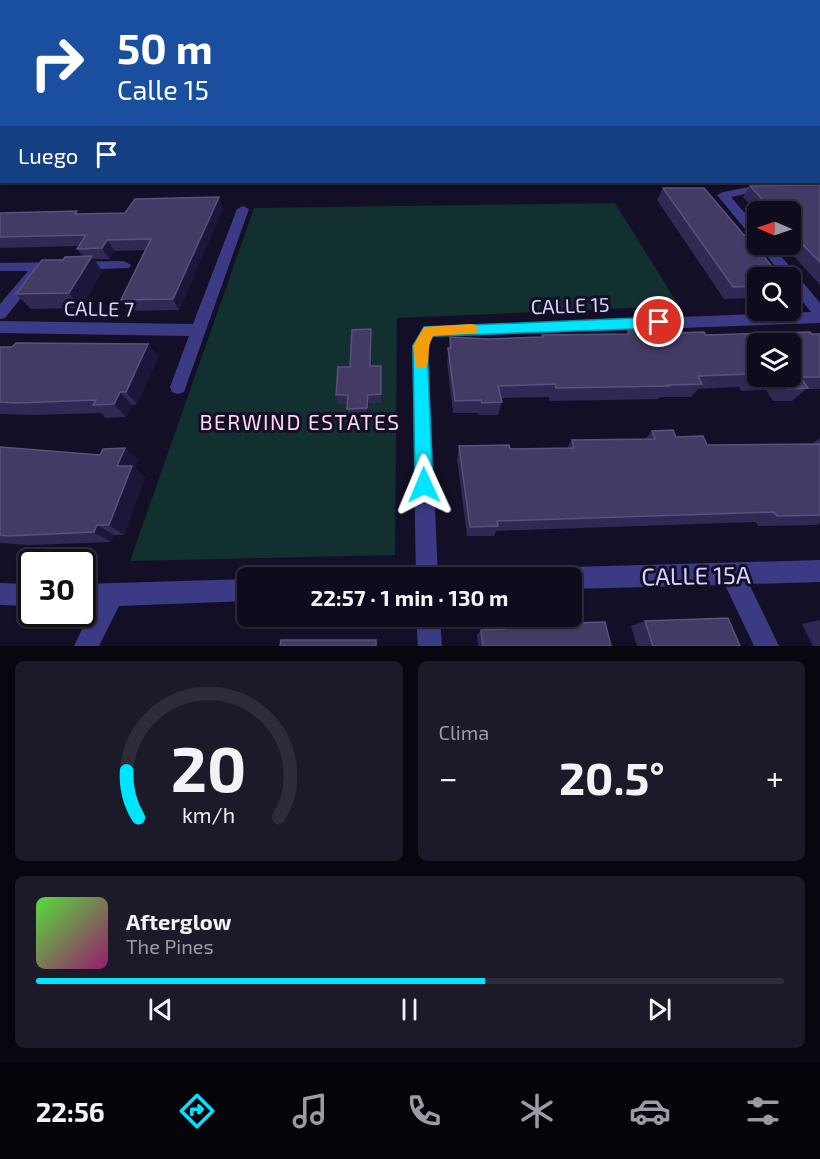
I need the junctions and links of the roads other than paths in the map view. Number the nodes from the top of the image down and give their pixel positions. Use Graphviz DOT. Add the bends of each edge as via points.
graph roads {
  1 [pos="783,183"];
  2 [pos="243,209"];
  3 [pos="747,224"];
  4 [pos="773,255"];
  5 [pos="124,265"];
  6 [pos="0,267"];
  7 [pos="38,267"];
  8 [pos="0,314"];
  9 [pos="820,315"];
  10 [pos="0,327"];
  11 [pos="197,330"];
  12 [pos="178,387"];
  13 [pos="427,567"];
  14 [pos="820,571"];
  15 [pos="732,574"];
  16 [pos="582,578"];
  17 [pos="237,591"];
  18 [pos="0,594"];
  19 [pos="18,595"];
  20 [pos="96,596"];
  21 [pos="111,597"];
  22 [pos="429,627"];
  23 [pos="86,646"];
  24 [pos="430,646"];
  25 [pos="767,646"];
  1 -- 3 [label="street" via="723,195"];
  2 -- 11 [label="street"];
  4 -- 9 [label="street"];
  5 -- 7 [label="street"];
  6 -- 7 [label="street"];
  7 -- 8 [label="street"];
  9 -- 13 [label="street, CALLE 15" via="429,331 420,346"];
  10 -- 11 [label="street, CALLE 7"];
  11 -- 12 [label="street"];
  14 -- 15 [label="street, CALLE 15A"];
  15 -- 16 [label="street, CALLE 15A"];
  15 -- 25 [label="street"];
  17 -- 21 [label="street"];
  18 -- 19 [label="street"];
  20 -- 21 [label="street"];
  21 -- 23 [label="street"];
  22 -- 24 [label="street"];
}
